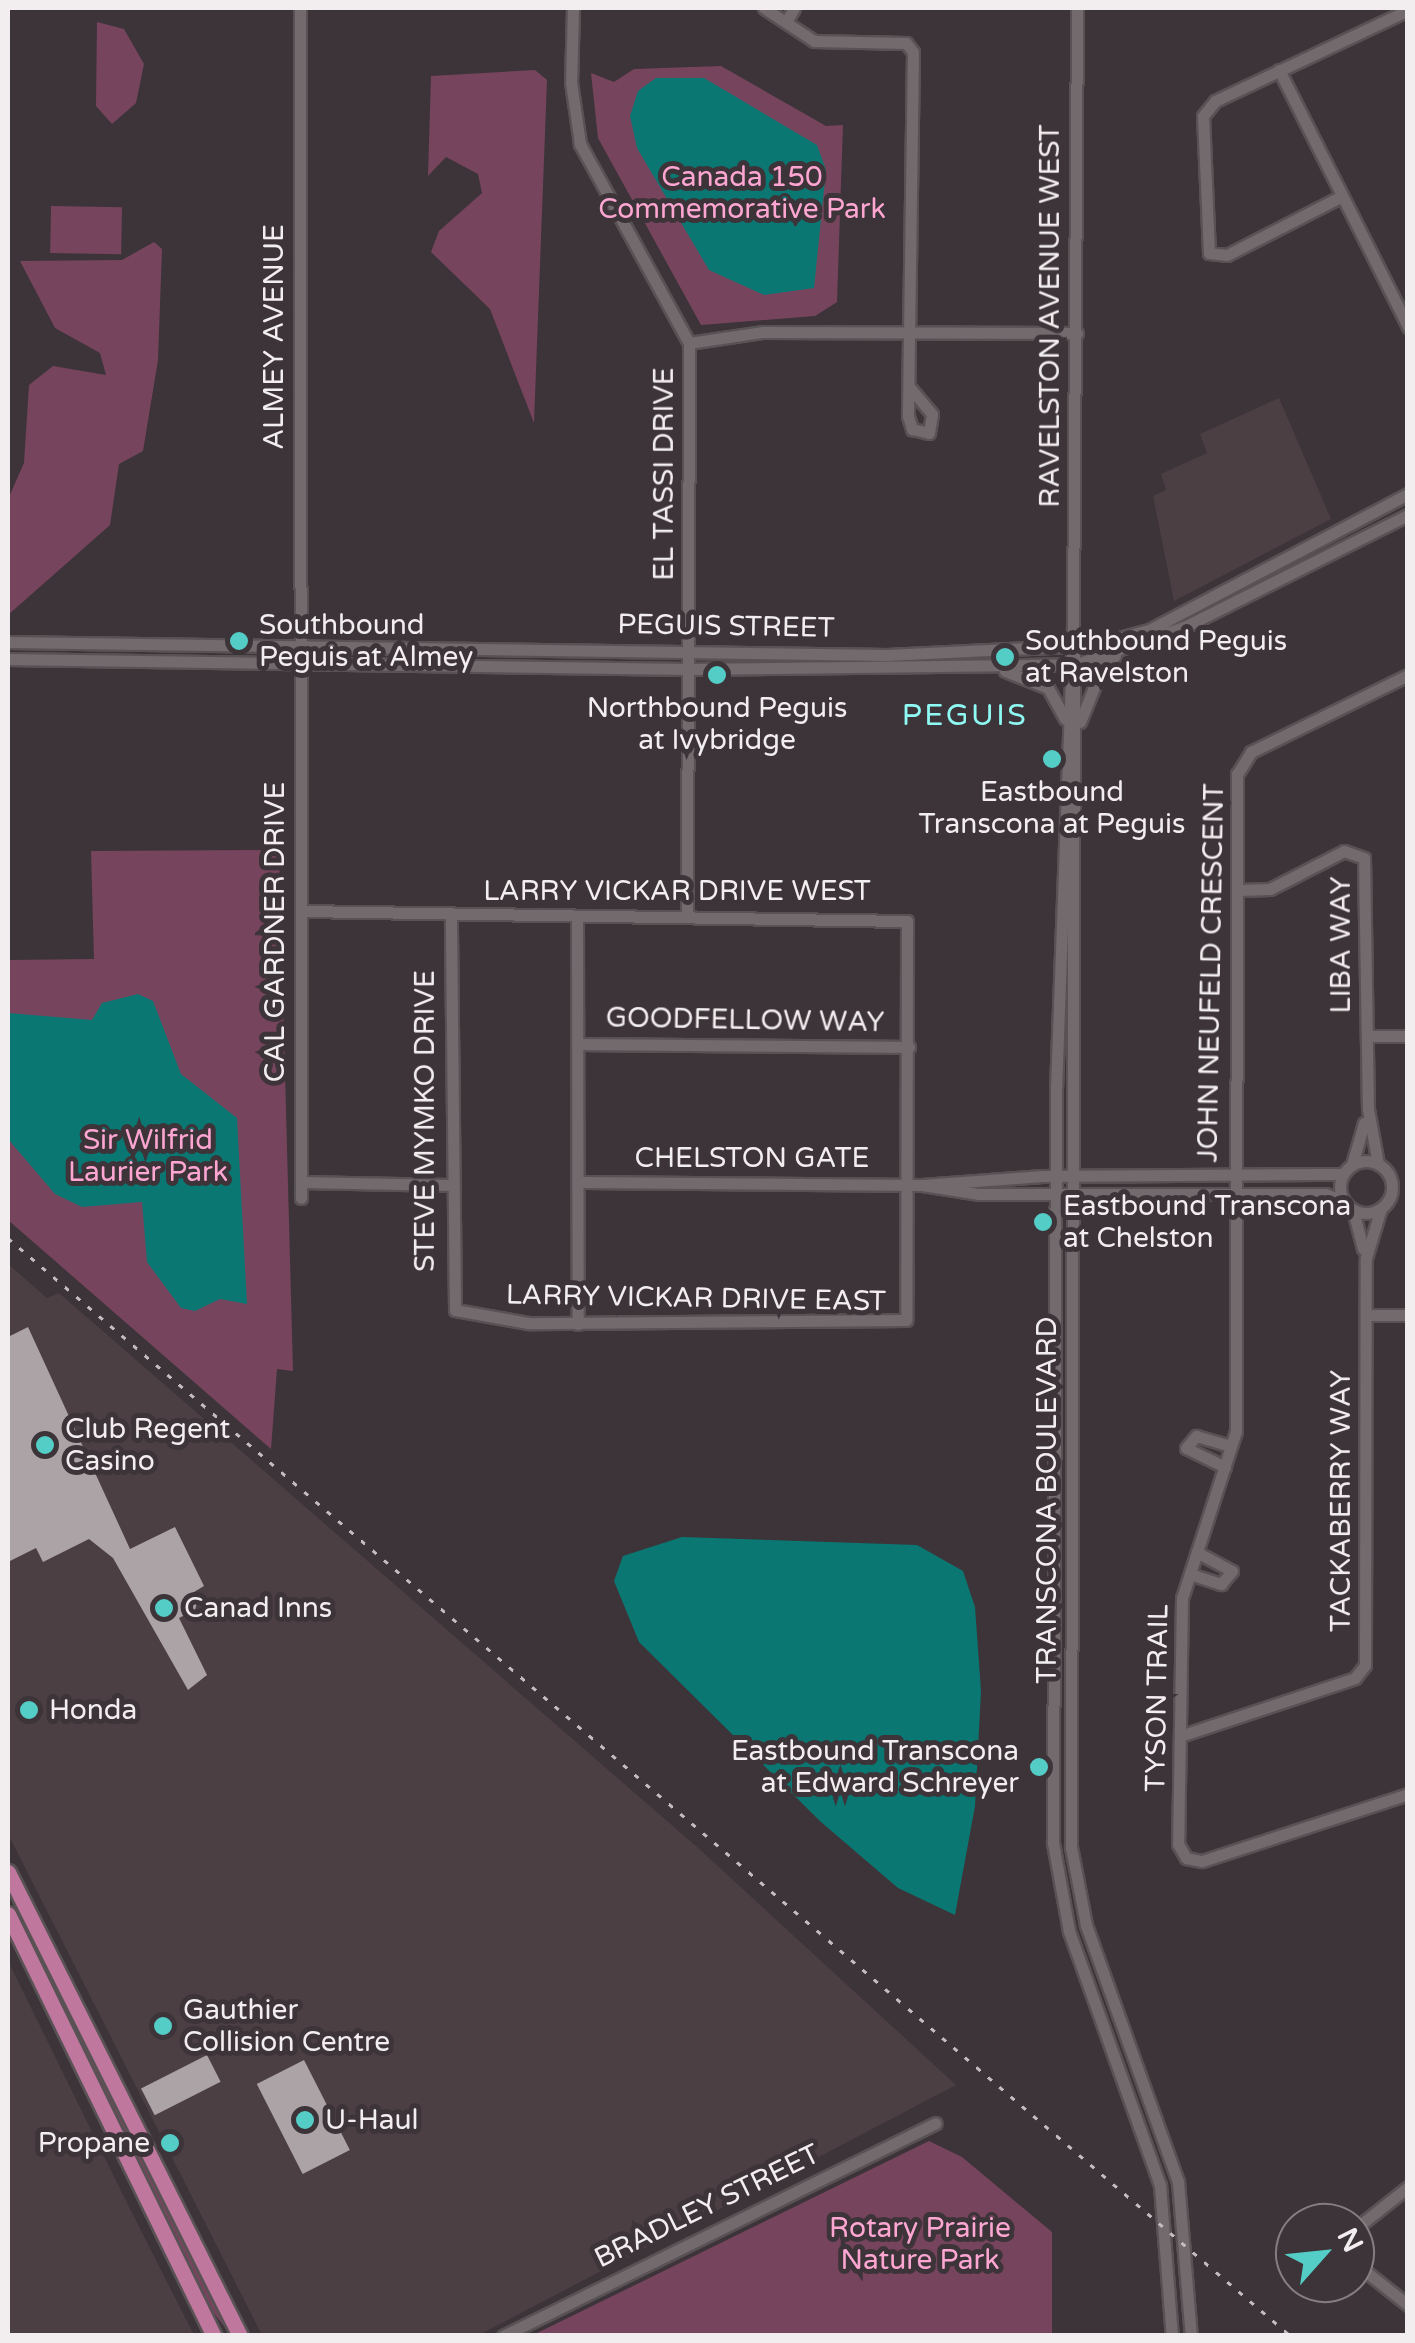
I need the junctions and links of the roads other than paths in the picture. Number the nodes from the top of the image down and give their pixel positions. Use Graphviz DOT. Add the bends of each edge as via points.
graph roads {
  1 [pos="300,8"];
  2 [pos="573,8"];
  3 [pos="764,8"];
  4 [pos="794,8"];
  5 [pos="1077,8"];
  6 [pos="1408,10"];
  7 [pos="786,22"];
  8 [pos="1279,70"];
  9 [pos="1342,196"];
  10 [pos="1408,327"];
  11 [pos="910,331"];
  12 [pos="1076,334"];
  13 [pos="689,342"];
  14 [pos="909,386"];
  15 [pos="1408,494"];
  16 [pos="1408,515"];
  17 [pos="8,642"];
  18 [pos="1072,647"];
  19 [pos="298,648"];
  20 [pos="688,650"];
  21 [pos="1122,651"];
  22 [pos="8,659"];
  23 [pos="1072,664"];
  24 [pos="298,666"];
  25 [pos="993,668"];
  26 [pos="689,669"];
  27 [pos="1408,675"];
  28 [pos="1066,723"];
  29 [pos="1076,735"];
  30 [pos="1238,890"];
  31 [pos="302,911"];
  32 [pos="688,914"];
  33 [pos="577,917"];
  34 [pos="451,918"];
  35 [pos="1367,1036"];
  36 [pos="1408,1036"];
  37 [pos="581,1044"];
  38 [pos="909,1047"];
  39 [pos="1368,1109"];
  40 [pos="1378,1164"];
  41 [pos="1348,1169"];
  42 [pos="1055,1176"];
  43 [pos="1073,1176"];
  44 [pos="302,1182"];
  45 [pos="583,1182"];
  46 [pos="449,1185"];
  47 [pos="916,1185"];
  48 [pos="1234,1187"];
  49 [pos="1073,1195"];
  50 [pos="1055,1196"];
  51 [pos="301,1198"];
  52 [pos="1348,1205"];
  53 [pos="1381,1208"];
  54 [pos="1366,1258"];
  55 [pos="1367,1315"];
  56 [pos="1408,1315"];
  57 [pos="467,1318"];
  58 [pos="578,1324"];
  59 [pos="1231,1446"];
  60 [pos="1225,1467"];
  61 [pos="1197,1552"];
  62 [pos="1190,1574"];
  63 [pos="1180,1736"];
  64 [pos="1408,1794"];
  65 [pos="8,1872"];
  66 [pos="8,1914"];
  67 [pos="935,2123"];
  68 [pos="1408,2187"];
  69 [pos="1375,2213"];
  70 [pos="1375,2278"];
  71 [pos="1408,2304"];
  72 [pos="214,2336"];
  73 [pos="240,2336"];
  74 [pos="503,2336"];
  75 [pos="1172,2336"];
  76 [pos="1191,2336"];
  1 -- 19 [label="street, ALMEY AVENUE"];
  2 -- 13 [label="street, EL TASSI DRIVE" via="571,82 580,144"];
  3 -- 7 [label="street"];
  4 -- 7 [label="street"];
  5 -- 12 [label="street, RAVELSTON AVENUE WEST"];
  6 -- 8 [label="street"];
  7 -- 11 [label="street" via="814,42 906,44 913,52"];
  8 -- 9 [label="street"];
  8 -- 9 [label="street" via="1207,108 1204,244 1226,254"];
  9 -- 10 [label="street"];
  11 -- 12 [label="street"];
  11 -- 13 [label="street" via="763,332"];
  11 -- 14 [label="street"];
  12 -- 18 [label="street, RAVELSTON AVENUE WEST"];
  13 -- 20 [label="street, EL TASSI DRIVE"];
  15 -- 18 [label="street, PEGUIS STREET" via="1149,630"];
  16 -- 21 [label="street, PEGUIS STREET"];
  17 -- 19 [label="street, PEGUIS STREET"];
  18 -- 20 [label="street, PEGUIS STREET"];
  18 -- 23 [label="street, TRANSCONA BOULEVARD"];
  19 -- 20 [label="street, PEGUIS STREET"];
  19 -- 24 [label="street, ALMEY AVENUE"];
  20 -- 26 [label="street, EL TASSI DRIVE"];
  21 -- 23 [label="street, PEGUIS STREET"];
  21 -- 29 [label="street" via="1103,665"];
  22 -- 24 [label="street, PEGUIS STREET"];
  23 -- 25 [label="street, PEGUIS STREET"];
  23 -- 28 [label="street, TRANSCONA BOULEVARD"];
  23 -- 29 [label="street, TRANSCONA BOULEVARD"];
  24 -- 26 [label="street, PEGUIS STREET"];
  24 -- 31 [label="street, CAL GARDNER DRIVE"];
  25 -- 26 [label="street, PEGUIS STREET"];
  25 -- 28 [label="street" via="1048,688"];
  26 -- 32 [label="street, EL TASSI DRIVE"];
  27 -- 30 [label="street, JOHN NEUFELD CRESCENT" via="1244,756 1238,774"];
  28 -- 42 [label="street, TRANSCONA BOULEVARD"];
  29 -- 43 [label="street, TRANSCONA BOULEVARD"];
  30 -- 35 [label="street, LIBA WAY" via="1277,886 1344,852 1364,858"];
  30 -- 48 [label="street, JOHN NEUFELD CRESCENT"];
  31 -- 34 [label="street, LARRY VICKAR DRIVE WEST"];
  31 -- 44 [label="street, CAL GARDNER DRIVE"];
  32 -- 33 [label="street, LARRY VICKAR DRIVE WEST"];
  32 -- 38 [label="street, LARRY VICKAR DRIVE WEST" via="906,921"];
  33 -- 34 [label="street, LARRY VICKAR DRIVE WEST"];
  33 -- 37 [label="street"];
  34 -- 46 [label="street, STEVE MYMKO DRIVE"];
  35 -- 36 [label="street"];
  35 -- 39 [label="street, LIBA WAY"];
  37 -- 38 [label="street, GOODFELLOW WAY"];
  37 -- 45 [label="street"];
  38 -- 47 [label="street, LARRY VICKAR DRIVE WEST"];
  39 -- 40 [label="street, LIBA WAY"];
  39 -- 41 [label="street, LIBA WAY"];
  40 -- 41 [label="street"];
  40 -- 53 [label="street, LIBA WAY" via="1392,1186"];
  41 -- 48 [label="street"];
  41 -- 52 [label="street, LIBA WAY"];
  42 -- 43 [label="street, CHELSTON GATE"];
  42 -- 47 [label="street, CHELSTON GATE"];
  42 -- 50 [label="street, TRANSCONA BOULEVARD"];
  43 -- 48 [label="street, CHELSTON GATE"];
  43 -- 49 [label="street, TRANSCONA BOULEVARD"];
  44 -- 46 [label="street"];
  44 -- 51 [label="street, CAL GARDNER DRIVE"];
  45 -- 47 [label="street, CHELSTON GATE"];
  45 -- 58 [label="street"];
  46 -- 57 [label="street, STEVE MYMKO DRIVE" via="449,1297"];
  47 -- 50 [label="street, CHELSTON GATE"];
  47 -- 58 [label="street, LARRY VICKAR DRIVE EAST" via="909,1314 900,1326"];
  48 -- 49 [label="street, CHELSTON GATE"];
  48 -- 52 [label="street"];
  48 -- 59 [label="street, TYSON TRAIL"];
  49 -- 50 [label="street, CHELSTON GATE"];
  49 -- 76 [label="street, TRANSCONA BOULEVARD" via="1072,1860 1086,1925 1178,2182"];
  50 -- 75 [label="street, TRANSCONA BOULEVARD" via="1054,1856 1069,1932 1160,2185"];
  52 -- 53 [label="street"];
  52 -- 54 [label="street, LIBA WAY"];
  53 -- 54 [label="street"];
  54 -- 55 [label="street, TACKABERRY WAY"];
  55 -- 56 [label="street"];
  55 -- 63 [label="street, TACKABERRY WAY" via="1365,1665 1354,1678"];
  57 -- 58 [label="street, LARRY VICKAR DRIVE EAST"];
  59 -- 60 [label="street, TYSON TRAIL"];
  59 -- 60 [label="street" via="1196,1436 1186,1448"];
  60 -- 61 [label="street, TYSON TRAIL"];
  61 -- 62 [label="street, TYSON TRAIL"];
  61 -- 62 [label="street" via="1232,1571 1221,1584"];
  62 -- 63 [label="street, TYSON TRAIL" via="1182,1598"];
  63 -- 64 [label="street, TYSON TRAIL" via="1178,1844 1186,1858 1202,1861"];
  65 -- 73 [label="main road"];
  66 -- 72 [label="main road"];
  67 -- 74 [label="street, BRADLEY STREET"];
  68 -- 69 [label="street"];
  70 -- 71 [label="street"];
}
